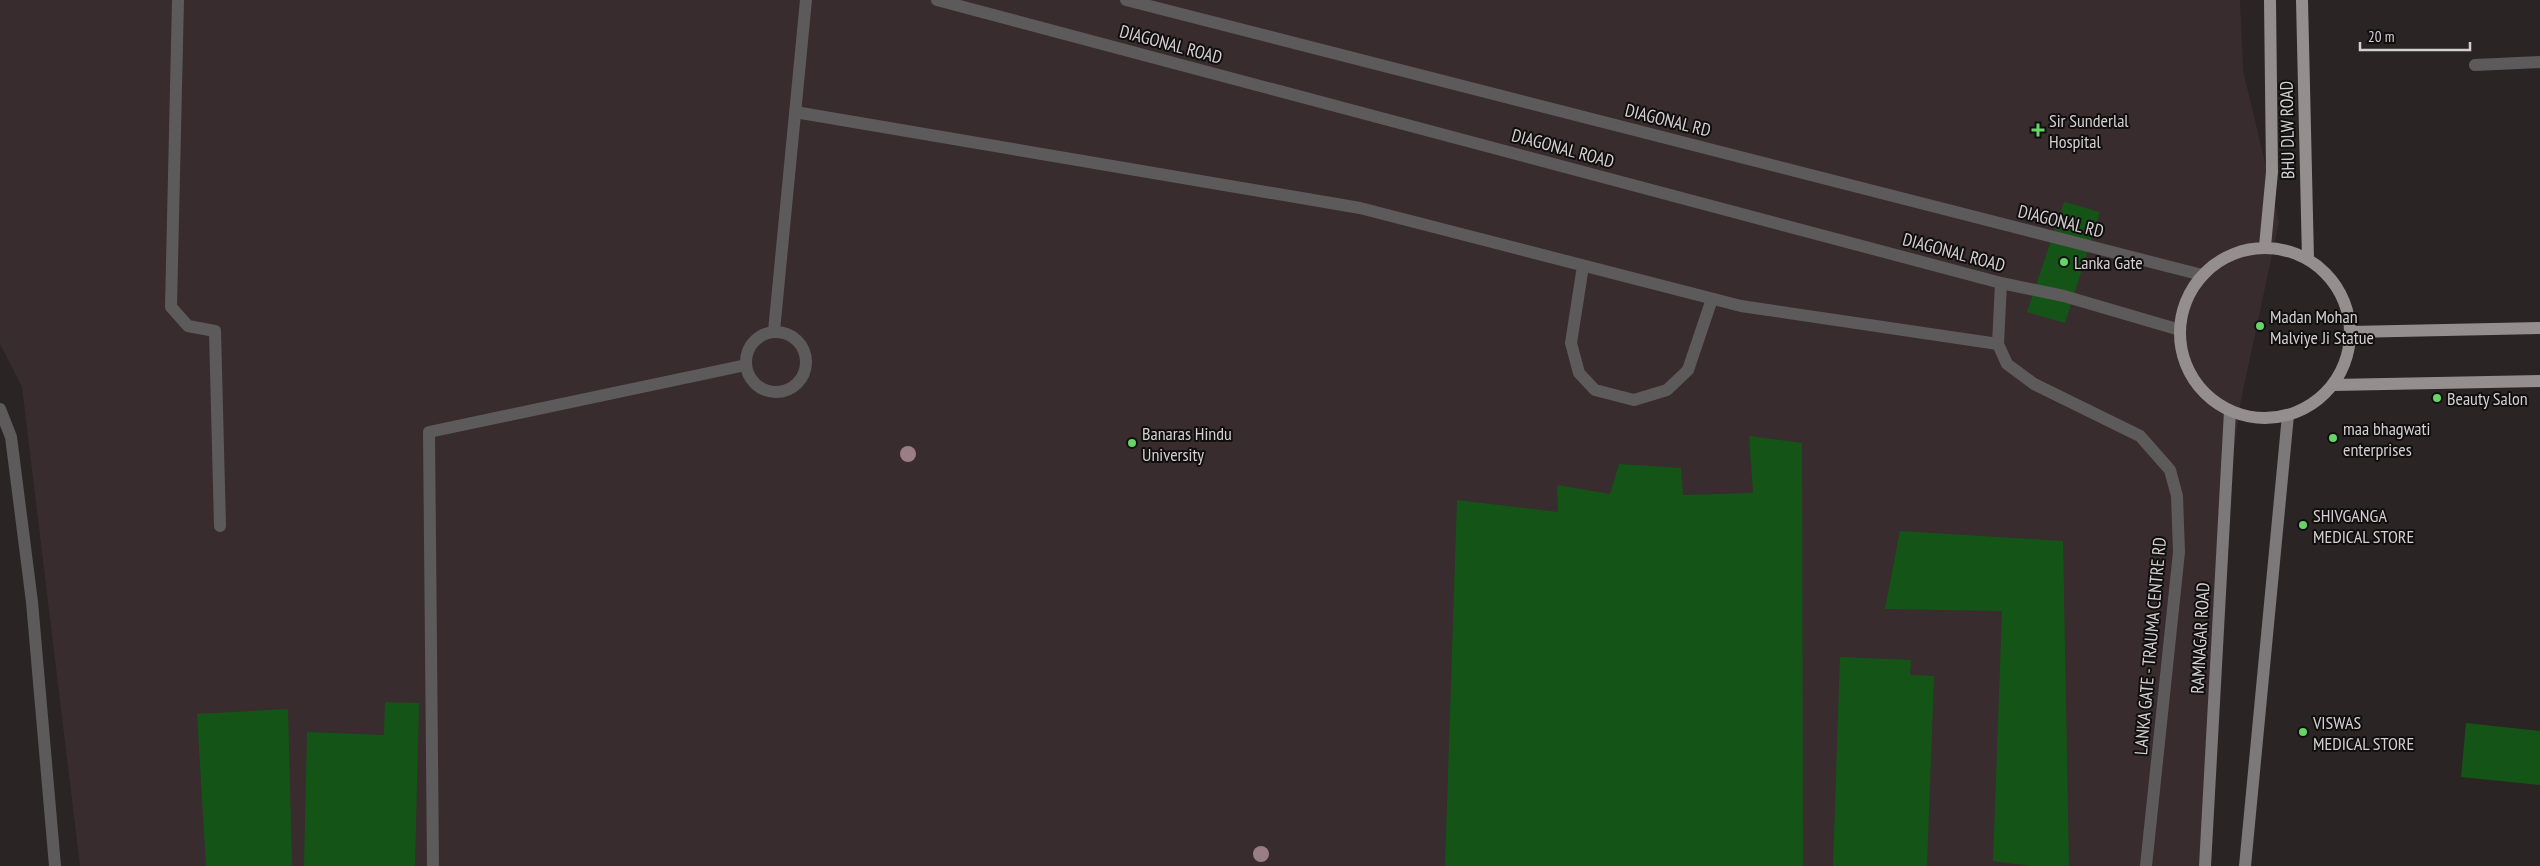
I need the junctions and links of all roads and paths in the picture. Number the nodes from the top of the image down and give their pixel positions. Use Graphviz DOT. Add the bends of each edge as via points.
graph roads {
  1 [pos="178,0"];
  2 [pos="806,0"];
  3 [pos="936,0"];
  4 [pos="1126,0"];
  5 [pos="2270,0"];
  6 [pos="2302,0"];
  7 [pos="2540,62"];
  8 [pos="2475,65"];
  9 [pos="795,112"];
  10 [pos="2265,246"];
  11 [pos="2308,259"];
  12 [pos="1583,266"];
  13 [pos="2202,275"];
  14 [pos="2001,283"];
  15 [pos="1712,299"];
  16 [pos="2540,328"];
  17 [pos="2180,330"];
  18 [pos="774,331"];
  19 [pos="2350,332"];
  20 [pos="1998,344"];
  21 [pos="746,365"];
  22 [pos="2540,381"];
  23 [pos="2333,386"];
  24 [pos="0,409"];
  25 [pos="2230,411"];
  26 [pos="2288,415"];
  27 [pos="220,526"];
  28 [pos="56,866"];
  29 [pos="433,866"];
  30 [pos="2146,866"];
  31 [pos="2205,866"];
  32 [pos="2245,866"];
  1 -- 27 [label="street" via="171,308 188,326 215,331"];
  2 -- 9 [label="street"];
  3 -- 14 [label="street, DIAGONAL ROAD"];
  4 -- 13 [label="street, DIAGONAL RD"];
  5 -- 10 [label="main road, BHU DLW ROAD" via="2272,172"];
  6 -- 11 [label="main road, BHU DLW ROAD"];
  7 -- 8 [label="street"];
  9 -- 12 [label="street" via="1360,208"];
  9 -- 18 [label="street"];
  10 -- 11 [label="main road" via="2288,250"];
  10 -- 13 [label="main road" via="2230,254"];
  11 -- 19 [label="main road" via="2326,272 2339,290 2348,310"];
  12 -- 15 [label="street"];
  12 -- 15 [label="street" via="1571,343 1579,373 1595,390 1602,392 1634,400 1667,390 1688,370"];
  13 -- 17 [label="main road" via="2190,291"];
  14 -- 17 [label="street, DIAGONAL ROAD" via="2064,296"];
  14 -- 20 [label="street"];
  15 -- 20 [label="street"];
  16 -- 19 [label="main road"];
  17 -- 25 [label="main road" via="2183,355 2193,378 2210,397"];
  18 -- 21 [label="street" via="764,333 750,346"];
  18 -- 21 [label="street" via="794,337 804,350 807,365 798,383 789,390 770,392 754,382"];
  19 -- 23 [label="main road" via="2346,360"];
  20 -- 30 [label="street, LANKA GATE - TRAUMA CENTRE RD" via="2007,364 2034,384 2140,436 2170,470 2177,496 2179,552"];
  21 -- 29 [label="street" via="429,432"];
  22 -- 23 [label="main road"];
  23 -- 26 [label="main road" via="2305,409"];
  24 -- 28 [label="street" via="12,438 32,602"];
  25 -- 26 [label="main road" via="2259,418"];
  25 -- 31 [label="main road, RAMNAGAR ROAD"];
  26 -- 32 [label="main road"];
}
